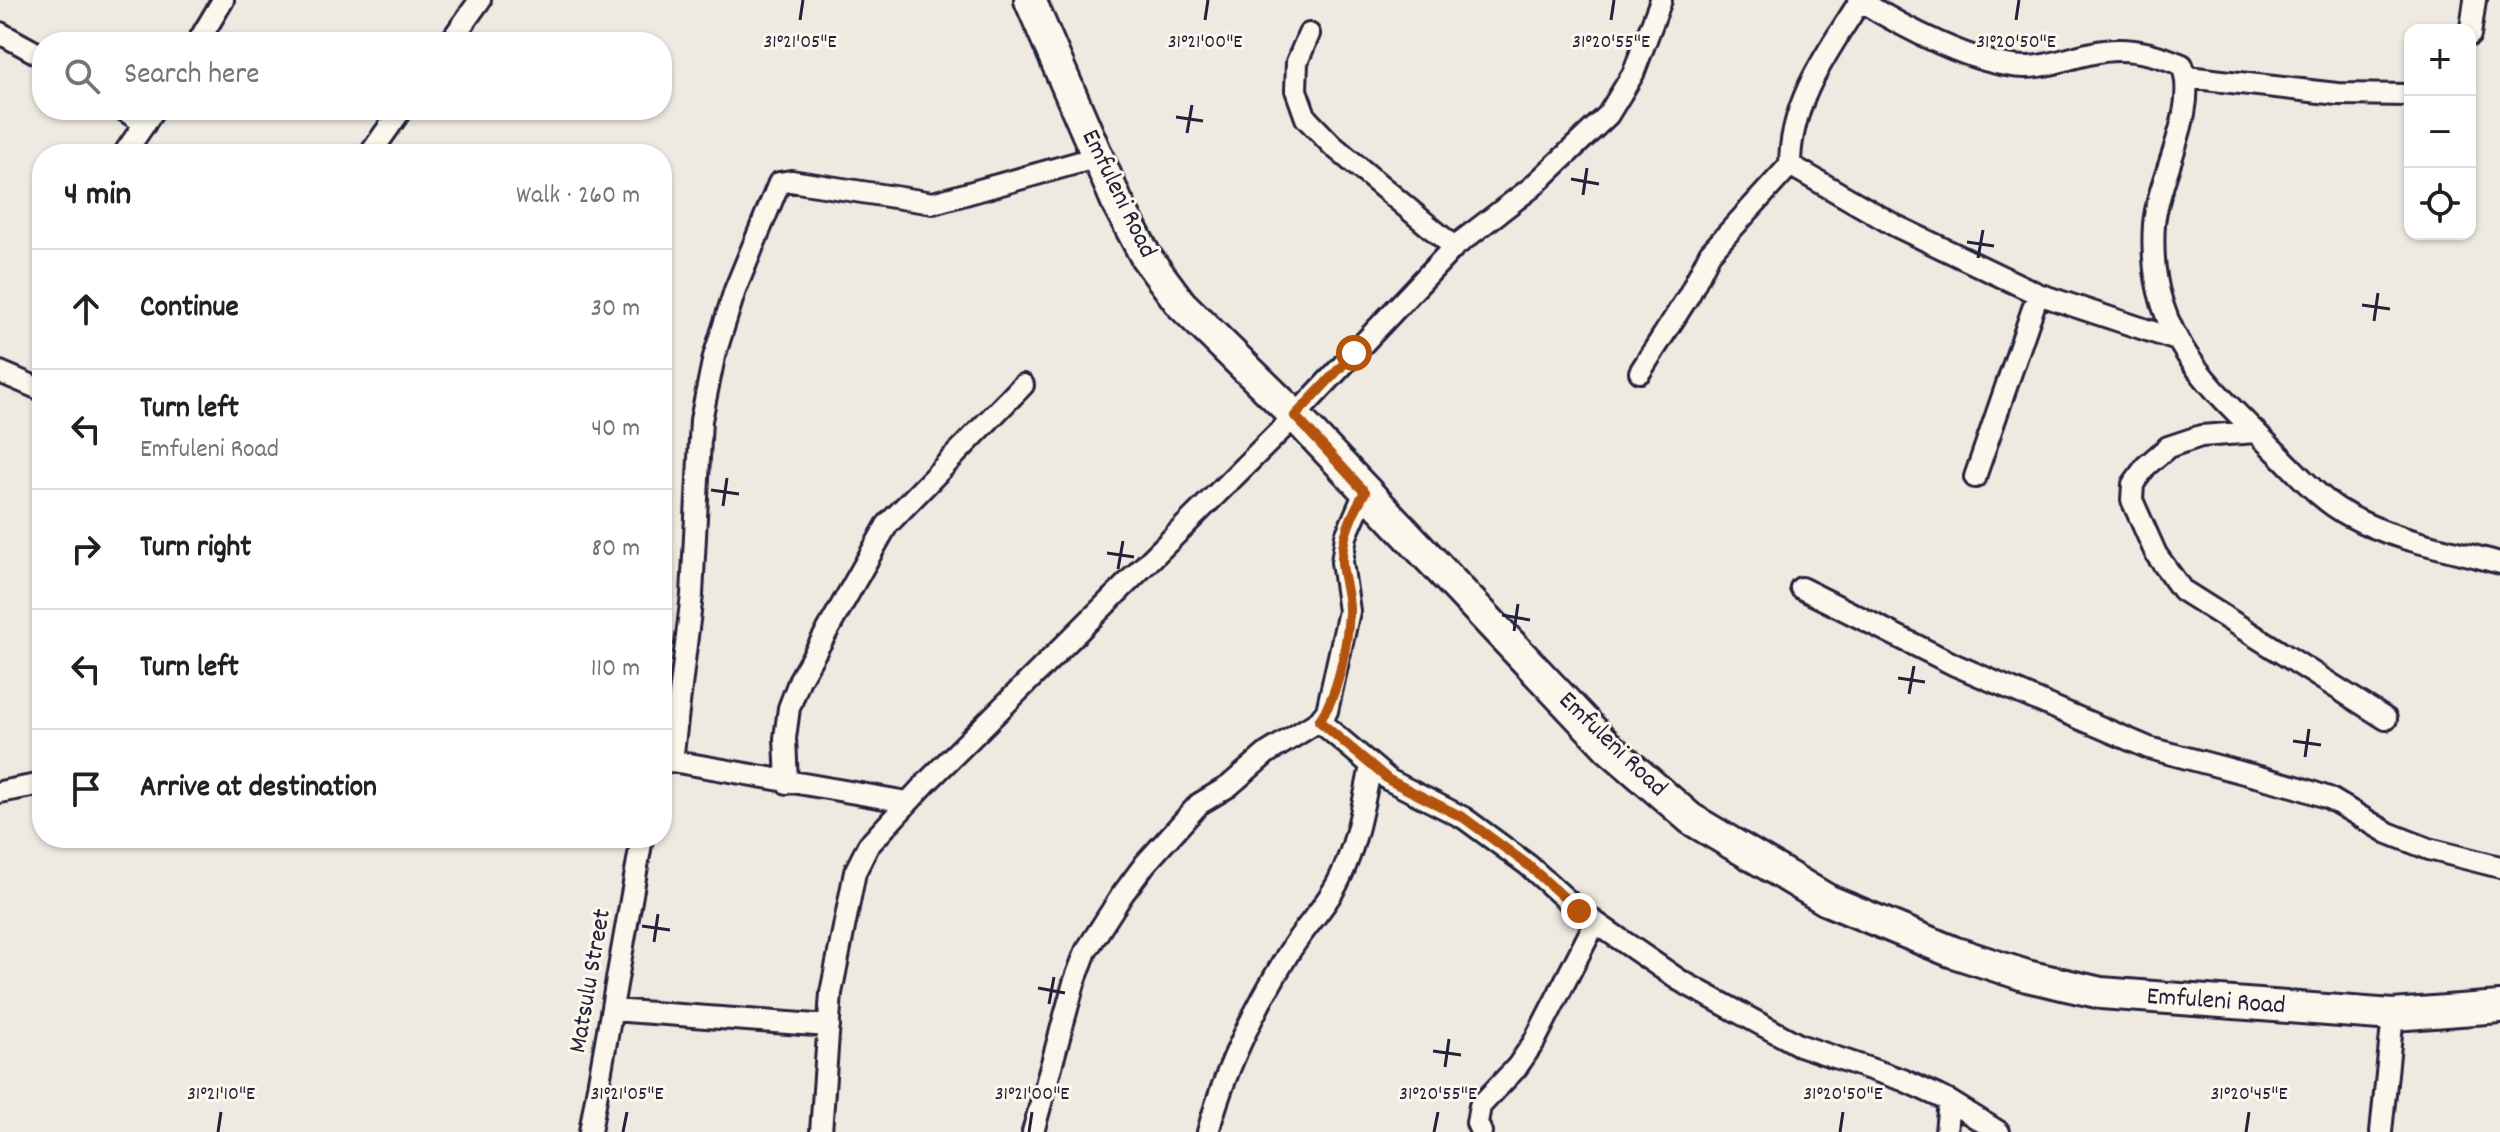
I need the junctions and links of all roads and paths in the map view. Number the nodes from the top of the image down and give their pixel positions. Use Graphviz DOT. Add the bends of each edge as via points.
graph roads {
  1 [pos="223,0"];
  2 [pos="480,0"];
  3 [pos="1030,0"];
  4 [pos="1661,0"];
  5 [pos="2475,0"];
  6 [pos="1860,1"];
  7 [pos="2472,24"];
  8 [pos="204,32"];
  9 [pos="457,32"];
  10 [pos="0,33"];
  11 [pos="1309,34"];
  12 [pos="32,51"];
  13 [pos="2187,77"];
  14 [pos="2404,95"];
  15 [pos="148,120"];
  16 [pos="394,120"];
  17 [pos="131,144"];
  18 [pos="377,144"];
  19 [pos="1098,157"];
  20 [pos="1790,165"];
  21 [pos="1454,247"];
  22 [pos="2038,294"];
  23 [pos="2177,340"];
  24 [pos="0,372"];
  25 [pos="1640,372"];
  26 [pos="1023,385"];
  27 [pos="32,386"];
  28 [pos="1295,416"];
  29 [pos="2256,432"];
  30 [pos="1975,477"];
  31 [pos="1365,492"];
  32 [pos="2500,563"];
  33 [pos="1801,588"];
  34 [pos="2386,719"];
  35 [pos="1319,721"];
  36 [pos="672,729"];
  37 [pos="672,763"];
  38 [pos="1371,766"];
  39 [pos="787,783"];
  40 [pos="32,786"];
  41 [pos="0,792"];
  42 [pos="907,802"];
  43 [pos="640,848"];
  44 [pos="2500,867"];
  45 [pos="1595,923"];
  46 [pos="2500,1007"];
  47 [pos="612,1010"];
  48 [pos="2393,1015"];
  49 [pos="829,1026"];
  50 [pos="1949,1101"];
  51 [pos="590,1132"];
  52 [pos="821,1132"];
  53 [pos="1033,1132"];
  54 [pos="1208,1132"];
  55 [pos="1481,1132"];
  56 [pos="1946,1132"];
  57 [pos="1999,1132"];
  58 [pos="2381,1132"];
  1 -- 8 [label="street"];
  2 -- 9 [label="street"];
  3 -- 19 [label="street, Emfuleni Road"];
  4 -- 21 [label="street" via="1633,74 1608,115 1531,188"];
  5 -- 7 [label="street"];
  6 -- 13 [label="street" via="1986,61 2024,67 2103,51 2137,50 2182,65"];
  6 -- 20 [label="street" via="1810,79 1790,135"];
  10 -- 12 [label="street"];
  11 -- 21 [label="street" via="1297,62 1296,90 1306,118"];
  13 -- 14 [label="street" via="2364,96"];
  13 -- 23 [label="street" via="2185,105 2154,220 2153,259 2162,309"];
  15 -- 17 [label="street"];
  16 -- 18 [label="street"];
  19 -- 28 [label="street, Emfuleni Road" via="1146,257 1181,304"];
  19 -- 36 [label="street" via="933,203 779,183 735,290 701,420 692,595"];
  20 -- 22 [label="street" via="1896,226"];
  20 -- 25 [label="street" via="1710,253"];
  21 -- 28 [label="street"];
  22 -- 23 [label="street"];
  22 -- 30 [label="street"];
  23 -- 29 [label="street" via="2200,377"];
  24 -- 27 [label="street"];
  26 -- 39 [label="street" via="887,525 800,679 785,738"];
  28 -- 31 [label="street, Emfuleni Road"];
  28 -- 42 [label="street"];
  29 -- 32 [label="street" via="2308,488 2351,517 2379,530"];
  29 -- 34 [label="street" via="2201,436 2168,447 2146,466 2133,484 2132,500 2156,554 2182,590"];
  31 -- 35 [label="street" via="1346,536 1342,562 1349,611 1335,684"];
  31 -- 48 [label="street, Emfuleni Road" via="1609,748 1691,819 1827,900 1953,952 2101,993"];
  33 -- 44 [label="street" via="1955,665 2149,748 2297,787 2329,798 2388,833"];
  35 -- 38 [label="street"];
  35 -- 53 [label="street" via="1199,804 1122,895 1078,972"];
  37 -- 39 [label="street"];
  38 -- 45 [label="street" via="1464,818"];
  38 -- 54 [label="street" via="1353,849 1339,880 1286,957 1233,1058"];
  39 -- 42 [label="street"];
  40 -- 41 [label="street"];
  42 -- 49 [label="street" via="868,846 855,872"];
  43 -- 47 [label="street, Matsulu Street"];
  45 -- 50 [label="street" via="1679,980 1799,1045"];
  45 -- 55 [label="street" via="1534,1042 1480,1106"];
  46 -- 48 [label="street, Emfuleni Road"];
  47 -- 49 [label="street"];
  47 -- 51 [label="street, Matsulu Street"];
  48 -- 58 [label="street"];
  49 -- 52 [label="street"];
  50 -- 56 [label="street"];
  50 -- 57 [label="street"];
}
